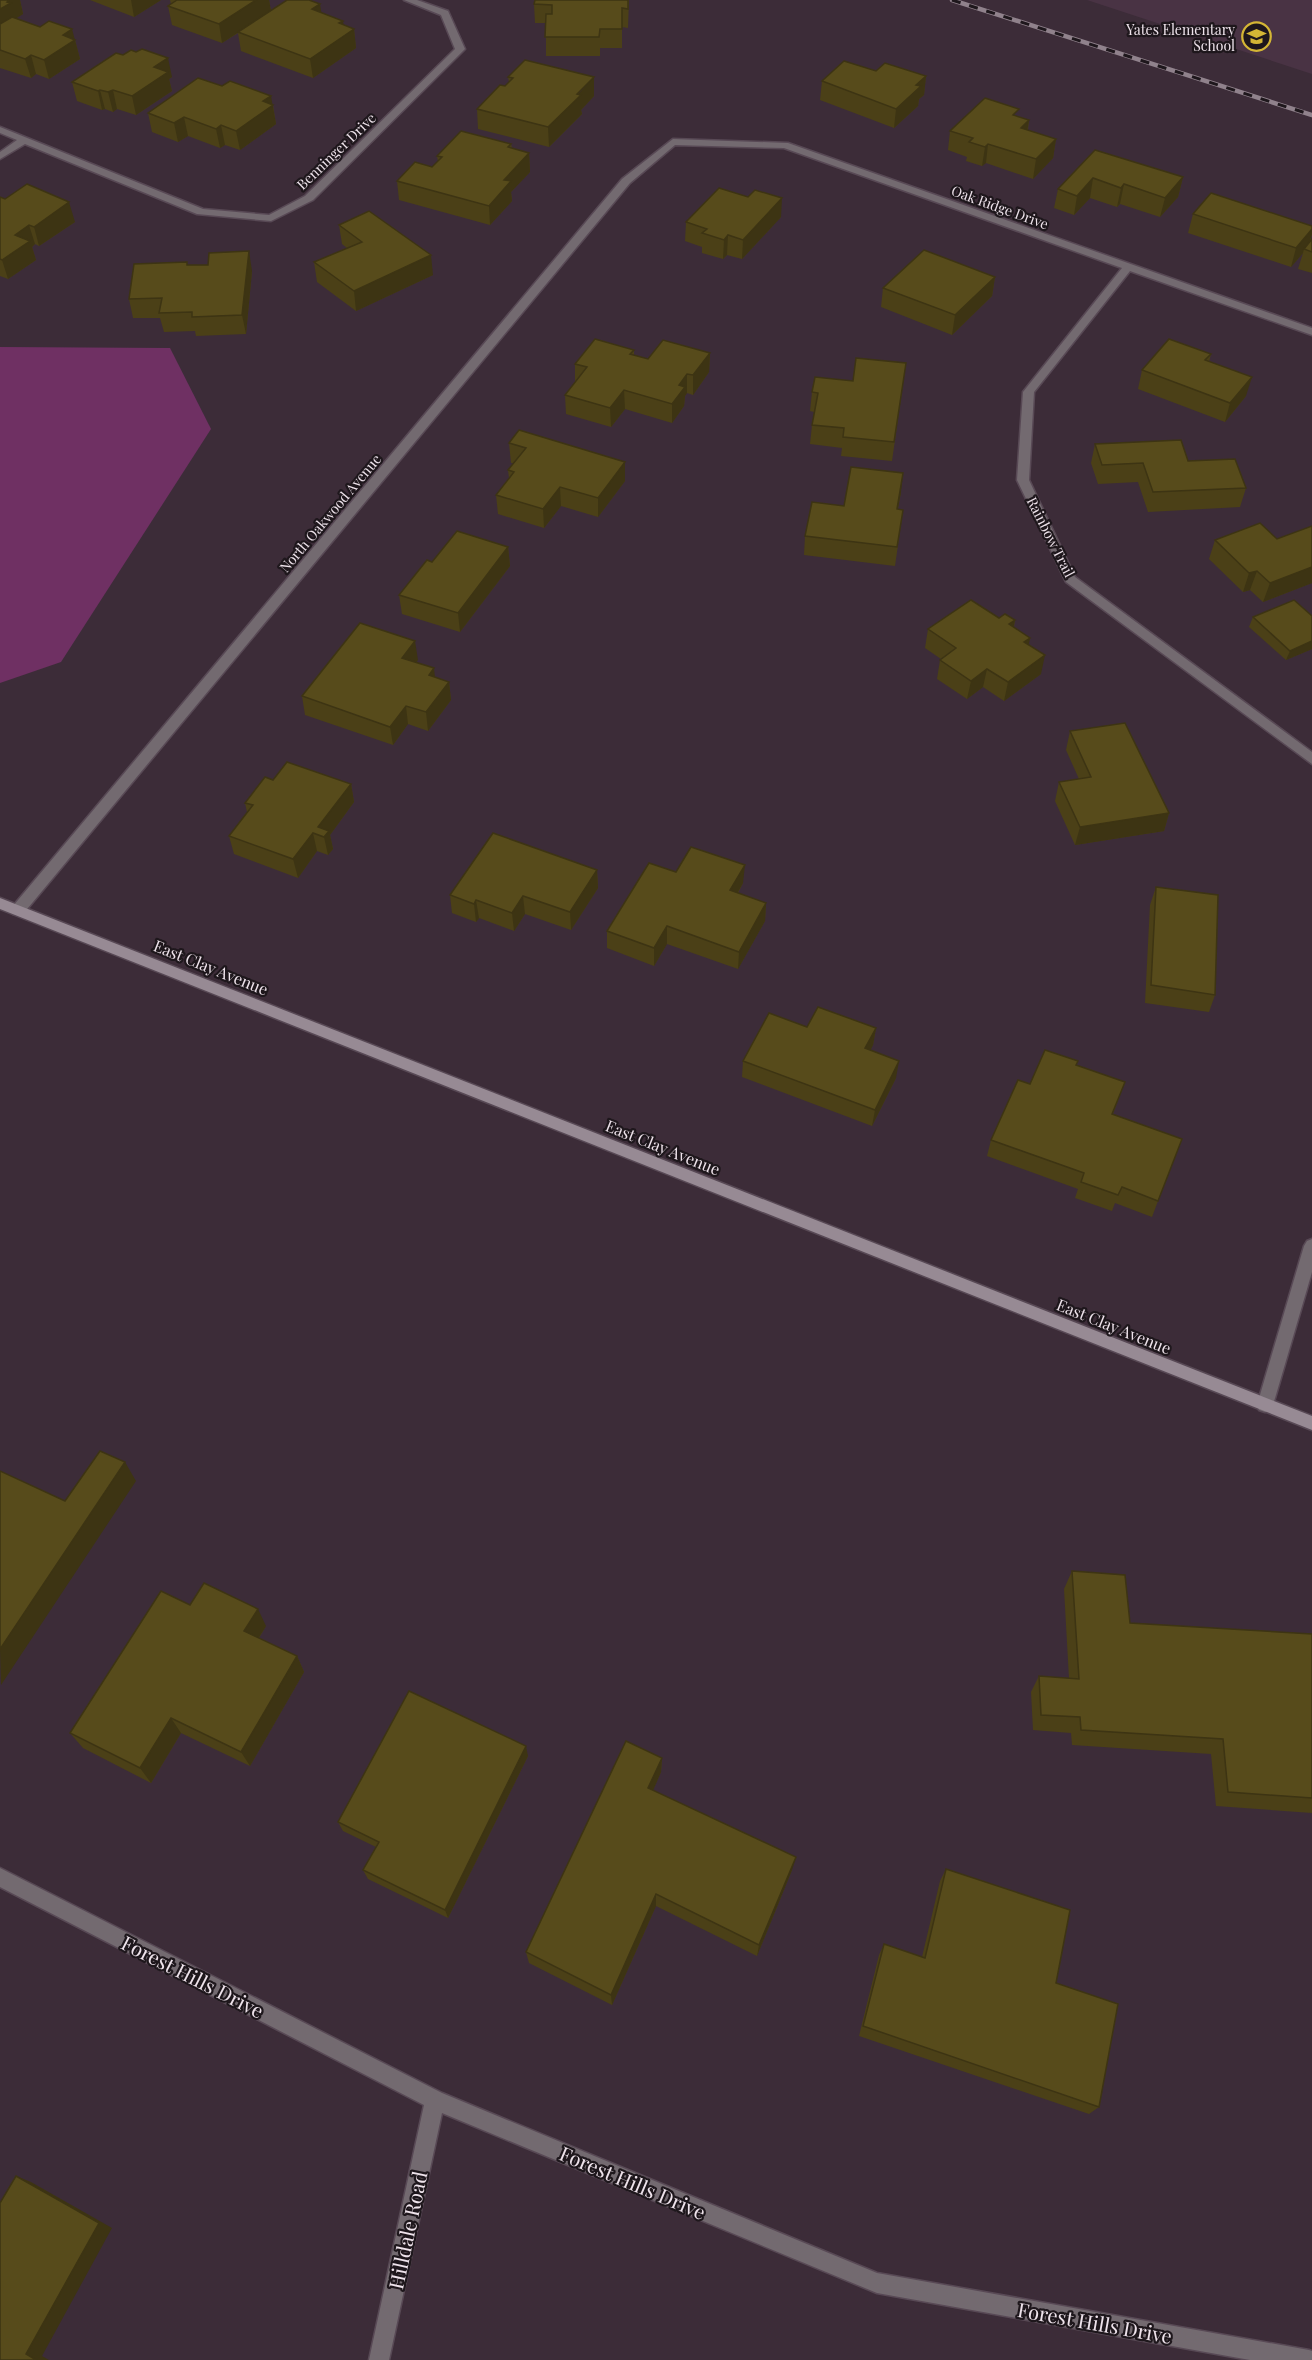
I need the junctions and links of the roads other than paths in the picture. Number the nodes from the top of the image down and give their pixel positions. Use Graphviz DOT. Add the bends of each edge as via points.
graph roads {
  1 [pos="409,0"];
  2 [pos="0,130"];
  3 [pos="24,140"];
  4 [pos="673,142"];
  5 [pos="0,156"];
  6 [pos="1128,267"];
  7 [pos="1312,332"];
  8 [pos="1312,759"];
  9 [pos="0,903"];
  10 [pos="18,910"];
  11 [pos="1312,1246"];
  12 [pos="1265,1405"];
  13 [pos="1312,1424"];
  14 [pos="0,1877"];
  15 [pos="435,2100"];
  16 [pos="380,2360"];
  17 [pos="1309,2360"];
  1 -- 3 [label="street, Benninger Drive" via="446,13 460,49 309,198 271,218 201,212"];
  2 -- 3 [label="street, Benninger Drive"];
  3 -- 5 [label="street"];
  4 -- 6 [label="street, Oak Ridge Drive" via="785,145"];
  4 -- 10 [label="street, North Oakwood Avenue" via="626,181"];
  6 -- 7 [label="street, Oak Ridge Drive"];
  6 -- 8 [label="street, Rainbow Trail" via="1029,392 1023,480 1070,579"];
  9 -- 10 [label="street, East Clay Avenue"];
  10 -- 12 [label="street, East Clay Avenue"];
  11 -- 12 [label="street"];
  12 -- 13 [label="street, East Clay Avenue"];
  14 -- 15 [label="street, Forest Hills Drive"];
  15 -- 16 [label="street, Hilldale Road"];
  15 -- 17 [label="street, Forest Hills Drive" via="877,2283"];
}
